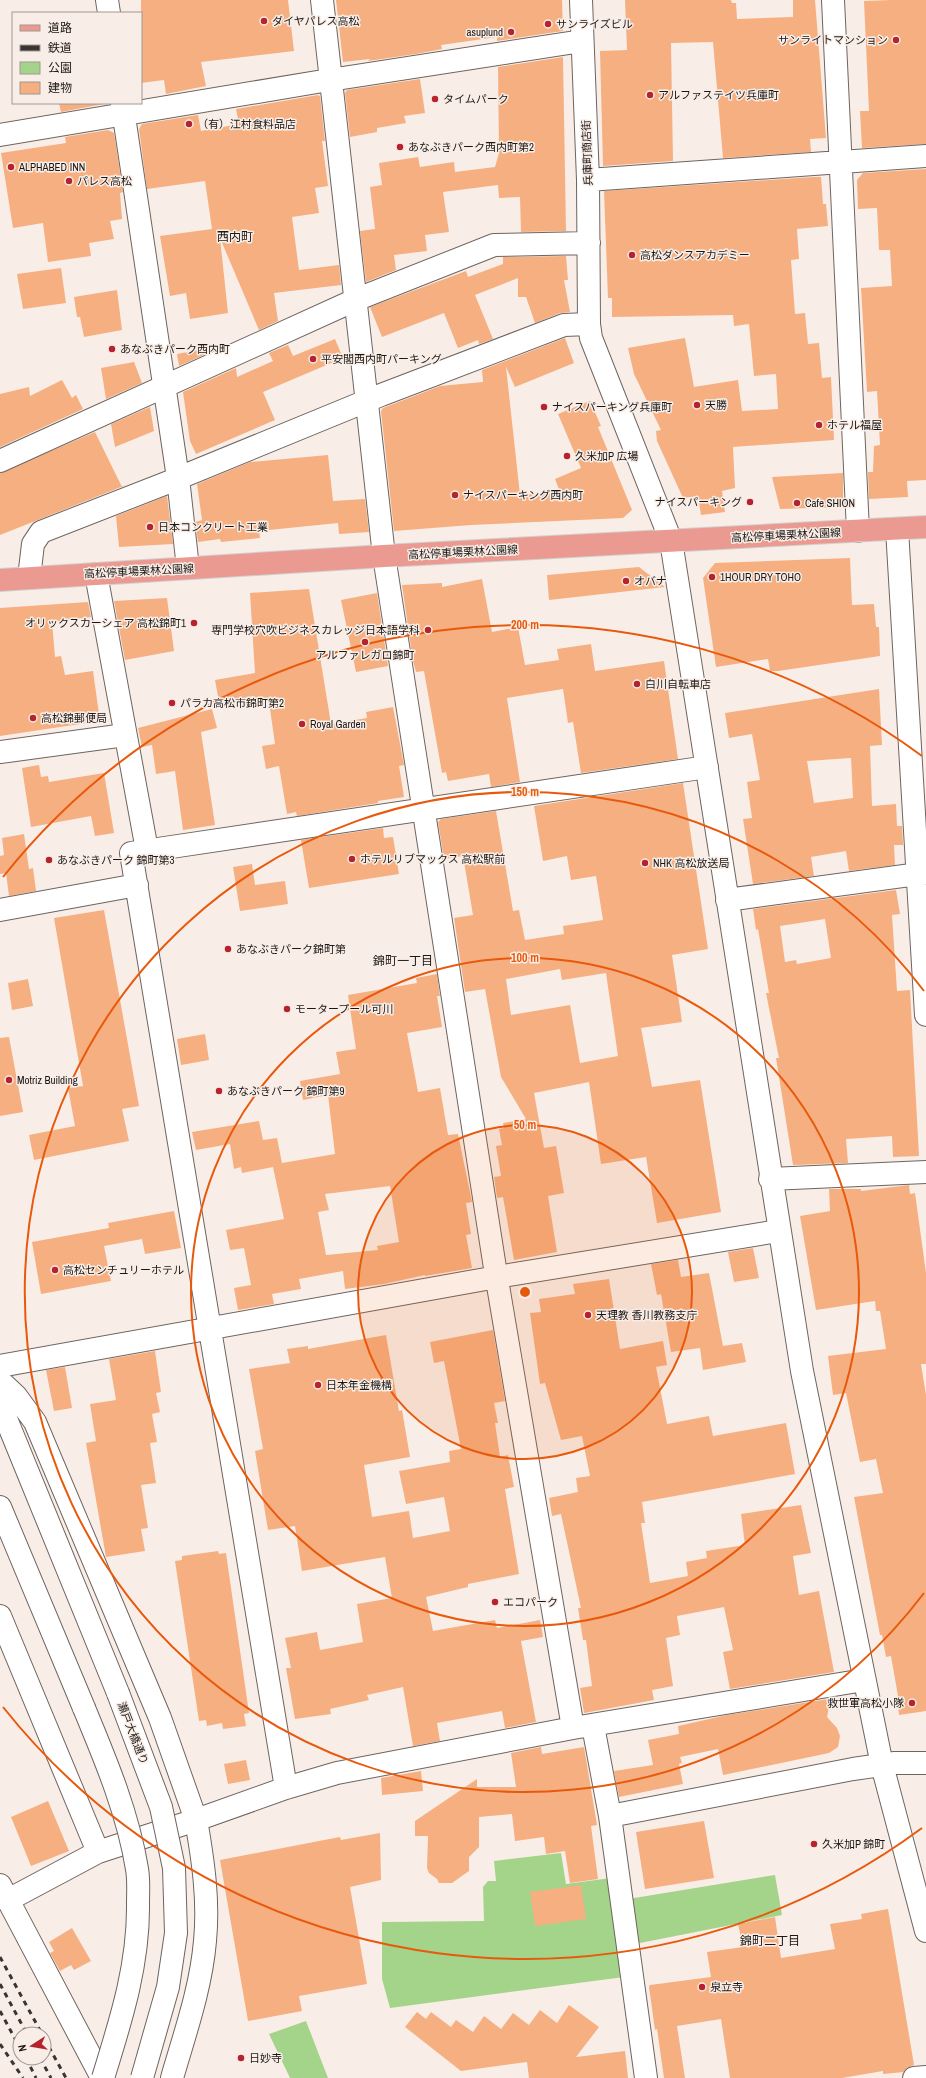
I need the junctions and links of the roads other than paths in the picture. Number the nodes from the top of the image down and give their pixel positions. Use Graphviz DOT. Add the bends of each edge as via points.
graph roads {
  1 [pos="107,0"];
  2 [pos="322,0"];
  3 [pos="580,0"];
  4 [pos="833,0"];
  5 [pos="109,12"];
  6 [pos="582,41"];
  7 [pos="331,80"];
  8 [pos="123,109"];
  9 [pos="0,135"];
  10 [pos="926,156"];
  11 [pos="840,161"];
  12 [pos="588,180"];
  13 [pos="589,243"];
  14 [pos="355,300"];
  15 [pos="589,315"];
  16 [pos="164,388"];
  17 [pos="367,400"];
  18 [pos="0,461"];
  19 [pos="178,478"];
  20 [pos="926,527"];
  21 [pos="897,529"];
  22 [pos="858,531"];
  23 [pos="671,541"];
  24 [pos="384,556"];
  25 [pos="188,568"];
  26 [pos="96,574"];
  27 [pos="28,578"];
  28 [pos="0,580"];
  29 [pos="125,735"];
  30 [pos="0,752"];
  31 [pos="707,767"];
  32 [pos="424,809"];
  33 [pos="147,850"];
  34 [pos="922,873"];
  35 [pos="137,885"];
  36 [pos="727,900"];
  37 [pos="0,910"];
  38 [pos="926,1015"];
  39 [pos="926,1172"];
  40 [pos="770,1179"];
  41 [pos="778,1230"];
  42 [pos="497,1278"];
  43 [pos="211,1329"];
  44 [pos="0,1366"];
  45 [pos="0,1381"];
  46 [pos="0,1404"];
  47 [pos="0,1507"];
  48 [pos="0,1616"];
  49 [pos="864,1680"];
  50 [pos="583,1727"];
  51 [pos="926,1763"];
  52 [pos="882,1765"];
  53 [pos="286,1788"];
  54 [pos="610,1816"];
  55 [pos="196,1820"];
  56 [pos="98,1852"];
  57 [pos="4,1893"];
  58 [pos="926,1932"];
  59 [pos="926,2077"];
  60 [pos="102,2078"];
  61 [pos="142,2078"];
  62 [pos="172,2078"];
  63 [pos="646,2078"];
  64 [pos="914,2078"];
  1 -- 5 [label="street"];
  2 -- 7 [label="street"];
  3 -- 6 [label="street, 兵庫町商店街"];
  4 -- 11 [label="street"];
  6 -- 7 [label="street"];
  6 -- 12 [label="street, 兵庫町商店街"];
  7 -- 8 [label="street"];
  7 -- 14 [label="street"];
  8 -- 9 [label="street"];
  8 -- 16 [label="street"];
  10 -- 11 [label="street"];
  11 -- 12 [label="street"];
  11 -- 22 [label="street"];
  12 -- 13 [label="street, 兵庫町商店街"];
  13 -- 14 [label="street" via="494,245"];
  13 -- 15 [label="street, 兵庫町商店街"];
  14 -- 16 [label="street"];
  14 -- 17 [label="street"];
  15 -- 17 [label="street"];
  15 -- 23 [label="street, 兵庫町商店街" via="591,338"];
  16 -- 18 [label="street"];
  16 -- 19 [label="street"];
  17 -- 19 [label="street"];
  17 -- 24 [label="street"];
  19 -- 25 [label="street"];
  19 -- 27 [label="street" via="41,532 33,544"];
  20 -- 21 [label="main road, 高松停車場栗林公園線"];
  21 -- 22 [label="main road, 高松停車場栗林公園線"];
  21 -- 34 [label="street"];
  22 -- 23 [label="main road, 高松停車場栗林公園線"];
  23 -- 24 [label="main road, 高松停車場栗林公園線"];
  23 -- 31 [label="street, 兵庫町商店街"];
  24 -- 25 [label="main road, 高松停車場栗林公園線"];
  24 -- 32 [label="street"];
  25 -- 26 [label="main road, 高松停車場栗林公園線"];
  26 -- 27 [label="main road, 高松停車場栗林公園線"];
  26 -- 29 [label="street"];
  27 -- 28 [label="main road, 高松停車場栗林公園線"];
  29 -- 30 [label="street"];
  29 -- 33 [label="street"];
  31 -- 32 [label="street"];
  31 -- 36 [label="street, 兵庫町商店街"];
  32 -- 33 [label="street"];
  32 -- 42 [label="street"];
  33 -- 35 [label="street" via="131,853"];
  34 -- 36 [label="street"];
  34 -- 38 [label="street"];
  35 -- 37 [label="street"];
  35 -- 43 [label="street"];
  36 -- 40 [label="street, 兵庫町商店街"];
  39 -- 40 [label="street"];
  40 -- 41 [label="street, 兵庫町商店街"];
  41 -- 42 [label="street"];
  41 -- 49 [label="street, 兵庫町商店街" via="802,1371"];
  42 -- 43 [label="street"];
  42 -- 50 [label="street"];
  43 -- 44 [label="street"];
  43 -- 53 [label="street"];
  45 -- 55 [label="street" via="16,1396 35,1422 160,1718"];
  46 -- 61 [label="street, 瀬戸大橋通り, bridge" via="162,1807 174,1868 176,1934 168,1987"];
  47 -- 60 [label="street, bridge" via="109,1769 127,1820 138,1871 138,1931 132,1974"];
  48 -- 56 [label="street"];
  49 -- 50 [label="street"];
  49 -- 52 [label="street, 兵庫町商店街"];
  50 -- 53 [label="street" via="337,1773"];
  50 -- 54 [label="street"];
  51 -- 52 [label="street"];
  52 -- 54 [label="street"];
  52 -- 58 [label="street, 兵庫町商店街"];
  53 -- 55 [label="street"];
  54 -- 63 [label="street"];
  55 -- 56 [label="street"];
  55 -- 62 [label="street" via="206,1900 205,1941 197,1990"];
  56 -- 57 [label="street"];
  57 -- 60 [label="street"];
  59 -- 64 [label="street"];
}
